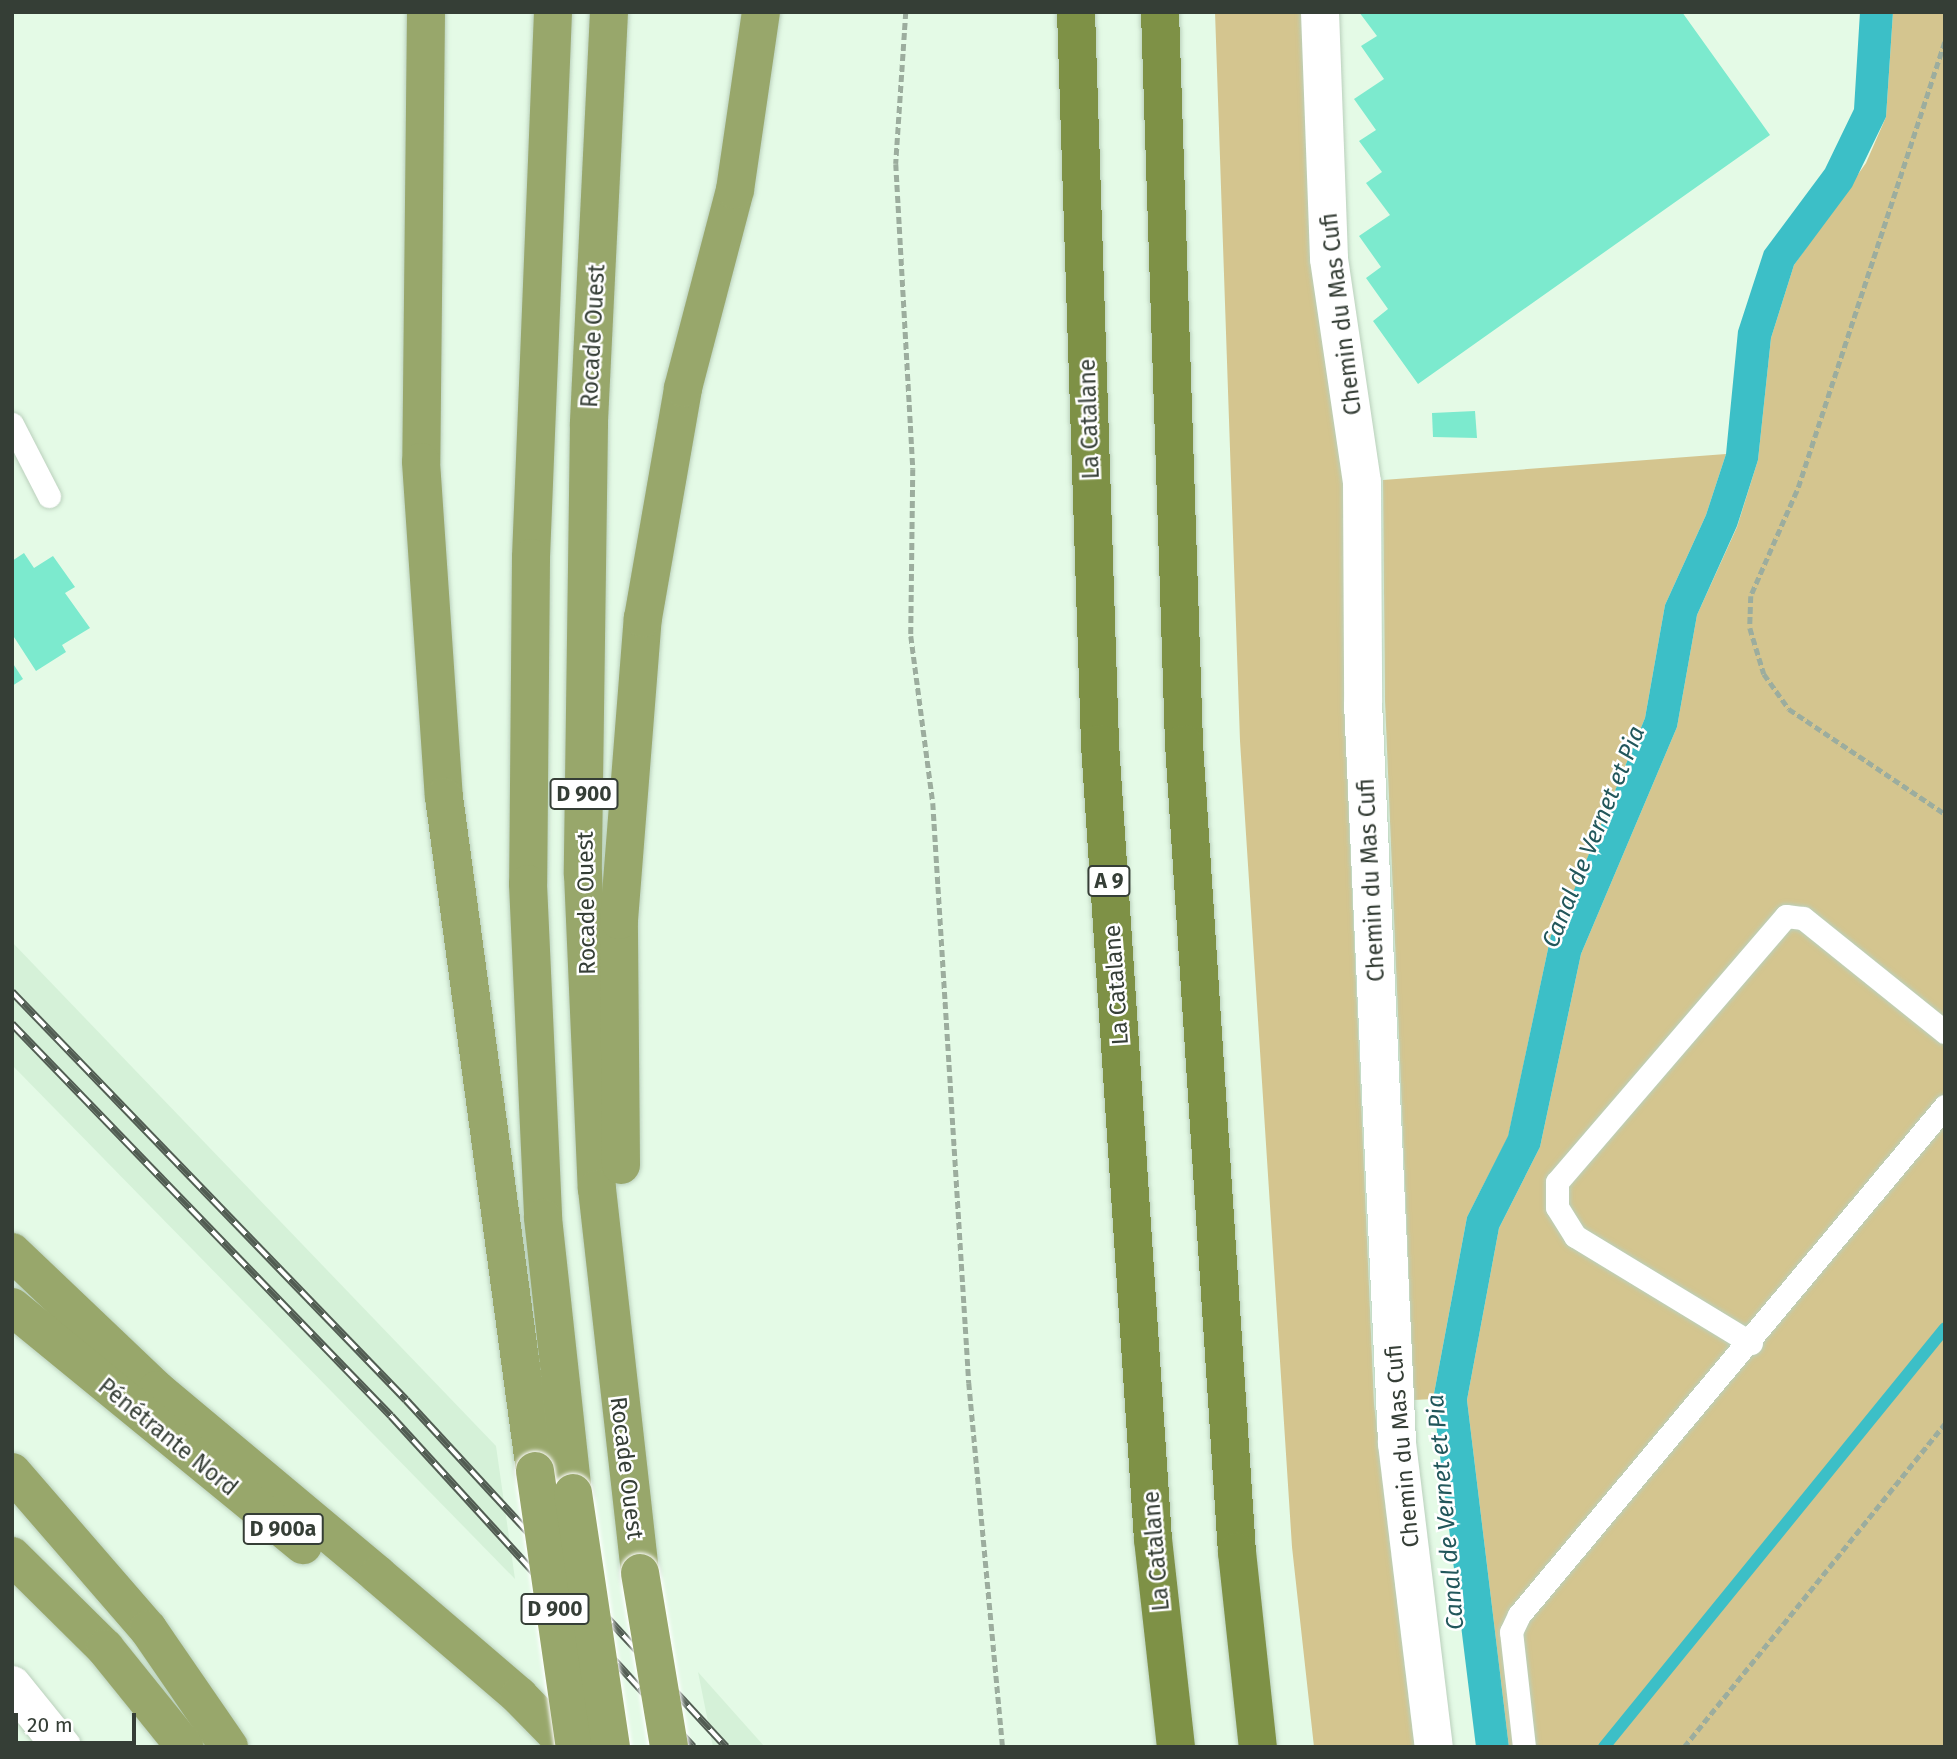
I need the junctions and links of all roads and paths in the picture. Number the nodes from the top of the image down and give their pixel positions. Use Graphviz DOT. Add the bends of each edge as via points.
graph roads {
  1 [pos="426,12"];
  2 [pos="553,12"];
  3 [pos="609,12"];
  4 [pos="761,12"];
  5 [pos="906,12"];
  6 [pos="1076,12"];
  7 [pos="1160,12"];
  8 [pos="1321,12"];
  9 [pos="1945,42"];
  10 [pos="12,424"];
  11 [pos="49,496"];
  12 [pos="1945,814"];
  13 [pos="1945,1032"];
  14 [pos="1945,1106"];
  15 [pos="12,1252"];
  16 [pos="12,1307"];
  17 [pos="1751,1343"];
  18 [pos="1945,1424"];
  19 [pos="623,1451"];
  20 [pos="12,1472"];
  21 [pos="12,1556"];
  22 [pos="12,1685"];
  23 [pos="62,1747"];
  24 [pos="185,1747"];
  25 [pos="229,1747"];
  26 [pos="557,1747"];
  27 [pos="569,1747"];
  28 [pos="575,1747"];
  29 [pos="611,1747"];
  30 [pos="669,1747"];
  31 [pos="1003,1747"];
  32 [pos="1176,1747"];
  33 [pos="1258,1747"];
  34 [pos="1434,1747"];
  35 [pos="1524,1747"];
  36 [pos="1685,1747"];
  1 -- 28 [label="highway, D 900, bridge" via="421,461 444,797"];
  2 -- 29 [label="highway, D 900, bridge" via="531,558 528,884 542,1218 573,1493"];
  3 -- 19 [label="highway, Rocade Ouest / D 900" via="589,424 583,874 597,1189"];
  4 -- 19 [label="highway, D 900" via="735,190 683,388 643,618 619,920"];
  5 -- 31 [label="path" via="897,164 913,469 911,636 933,803 968,1369"];
  6 -- 32 [label="highway, La Catalane / A 9" via="1100,744 1153,1539"];
  7 -- 33 [label="highway" via="1184,744 1237,1552"];
  8 -- 34 [label="street, Chemin du Mas Cufi" via="1329,259 1362,482 1363,702 1397,1443"];
  9 -- 12 [label="path" via="1797,491 1751,596 1750,628 1763,674 1789,709"];
  10 -- 11 [label="lane"];
  13 -- 17 [label="lane" via="1803,918 1786,916 1557,1182 1557,1207 1575,1236"];
  14 -- 17 [label="lane"];
  15 -- 27 [label="highway" via="156,1390 378,1574 519,1696"];
  16 -- 26 [label="highway, Pénétrante Nord / D 900a" via="195,1461"];
  17 -- 35 [label="lane" via="1519,1615 1511,1632"];
  18 -- 36 [label="path"];
  19 -- 30 [label="highway, Rocade Ouest / D 900, bridge"];
  20 -- 25 [label="highway" via="149,1629"];
  21 -- 24 [label="highway" via="105,1648"];
  22 -- 23 [label="street"];
}
